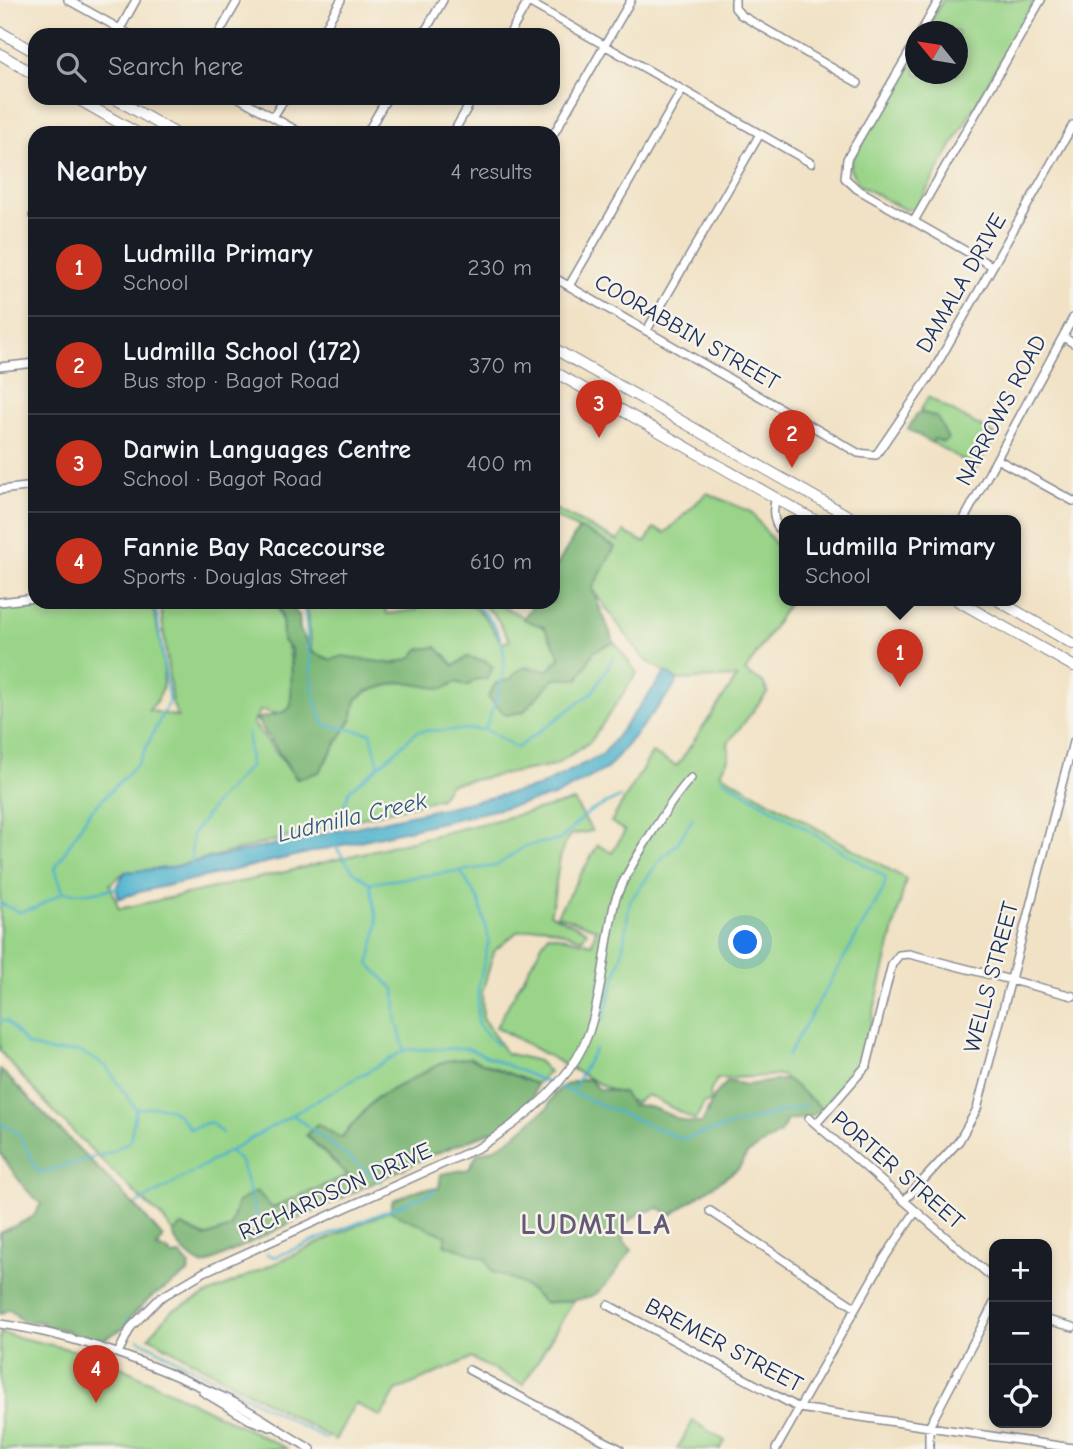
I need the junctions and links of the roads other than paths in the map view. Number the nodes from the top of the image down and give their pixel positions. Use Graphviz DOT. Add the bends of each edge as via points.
graph roads {
  1 [pos="68,0"];
  2 [pos="136,0"];
  3 [pos="238,0"];
  4 [pos="341,0"];
  5 [pos="443,0"];
  6 [pos="631,0"];
  7 [pos="735,0"];
  8 [pos="939,0"];
  9 [pos="1041,0"];
  10 [pos="527,1"];
  11 [pos="927,21"];
  12 [pos="118,28"];
  13 [pos="121,28"];
  14 [pos="222,28"];
  15 [pos="325,28"];
  16 [pos="427,28"];
  17 [pos="513,28"];
  18 [pos="0,32"];
  19 [pos="605,45"];
  20 [pos="28,48"];
  21 [pos="0,54"];
  22 [pos="905,58"];
  23 [pos="28,71"];
  24 [pos="858,83"];
  25 [pos="682,90"];
  26 [pos="88,105"];
  27 [pos="126,105"];
  28 [pos="252,105"];
  29 [pos="281,105"];
  30 [pos="383,105"];
  31 [pos="469,105"];
  32 [pos="273,117"];
  33 [pos="1073,125"];
  34 [pos="125,126"];
  35 [pos="163,126"];
  36 [pos="289,126"];
  37 [pos="371,126"];
  38 [pos="457,126"];
  39 [pos="558,126"];
  40 [pos="760,134"];
  41 [pos="811,163"];
  42 [pos="914,221"];
  43 [pos="992,266"];
  44 [pos="560,281"];
  45 [pos="569,286"];
  46 [pos="1073,318"];
  47 [pos="647,330"];
  48 [pos="1063,337"];
  49 [pos="1073,343"];
  50 [pos="560,354"];
  51 [pos="28,364"];
  52 [pos="0,368"];
  53 [pos="560,375"];
  54 [pos="876,455"];
  55 [pos="997,458"];
  56 [pos="28,487"];
  57 [pos="0,490"];
  58 [pos="776,498"];
  59 [pos="1073,501"];
  60 [pos="806,515"];
  61 [pos="846,515"];
  62 [pos="966,515"];
  63 [pos="779,531"];
  64 [pos="28,599"];
  65 [pos="0,602"];
  66 [pos="966,606"];
  67 [pos="1008,606"];
  68 [pos="1073,644"];
  69 [pos="1073,666"];
  70 [pos="1073,741"];
  71 [pos="691,778"];
  72 [pos="1010,980"];
  73 [pos="1073,996"];
  74 [pos="809,1118"];
  75 [pos="816,1124"];
  76 [pos="904,1201"];
  77 [pos="710,1211"];
  78 [pos="916,1211"];
  79 [pos="989,1275"];
  80 [pos="608,1306"];
  81 [pos="856,1308"];
  82 [pos="989,1313"];
  83 [pos="1052,1321"];
  84 [pos="0,1324"];
  85 [pos="1073,1327"];
  86 [pos="118,1353"];
  87 [pos="469,1370"];
  88 [pos="799,1408"];
  89 [pos="929,1427"];
  90 [pos="1073,1448"];
  91 [pos="311,1449"];
  92 [pos="620,1449"];
  93 [pos="776,1449"];
  94 [pos="929,1449"];
  1 -- 12 [label="street"];
  2 -- 13 [label="street"];
  3 -- 14 [label="street"];
  4 -- 15 [label="street"];
  5 -- 16 [label="street"];
  6 -- 19 [label="street"];
  7 -- 24 [label="street" via="741,15"];
  8 -- 11 [label="street"];
  9 -- 42 [label="street"];
  10 -- 17 [label="street"];
  10 -- 19 [label="street"];
  18 -- 20 [label="main road"];
  19 -- 25 [label="street"];
  19 -- 39 [label="street"];
  21 -- 23 [label="main road"];
  22 -- 42 [label="street" via="847,159 844,173 853,186"];
  25 -- 40 [label="street"];
  25 -- 45 [label="street"];
  26 -- 34 [label="main road"];
  27 -- 35 [label="main road"];
  28 -- 32 [label="street"];
  29 -- 32 [label="street"];
  30 -- 37 [label="street"];
  31 -- 38 [label="street"];
  32 -- 36 [label="street"];
  33 -- 43 [label="street, DAMALA DRIVE"];
  40 -- 41 [label="street"];
  40 -- 47 [label="street"];
  42 -- 43 [label="street"];
  43 -- 54 [label="street, DAMALA DRIVE" via="935,367"];
  44 -- 45 [label="street, COORABBIN STREET"];
  45 -- 47 [label="street, COORABBIN STREET"];
  46 -- 48 [label="street, NARROWS ROAD"];
  47 -- 54 [label="street, COORABBIN STREET" via="858,453"];
  48 -- 49 [label="street"];
  48 -- 55 [label="street, NARROWS ROAD"];
  50 -- 61 [label="main road"];
  51 -- 52 [label="street"];
  53 -- 58 [label="main road"];
  55 -- 59 [label="street"];
  55 -- 62 [label="street, NARROWS ROAD"];
  56 -- 57 [label="street"];
  58 -- 60 [label="main road"];
  58 -- 63 [label="street" via="772,507"];
  64 -- 65 [label="street"];
  66 -- 69 [label="main road"];
  67 -- 68 [label="main road"];
  70 -- 72 [label="street, WELLS STREET"];
  71 -- 86 [label="street, RICHARDSON DRIVE" via="676,793 616,897 589,1033 554,1085 509,1129 480,1147 204,1272 160,1298 131,1327"];
  72 -- 73 [label="street"];
  72 -- 75 [label="street" via="899,955 892,964 867,1065"];
  72 -- 76 [label="street, WELLS STREET" via="973,1118 959,1141"];
  74 -- 75 [label="street, PORTER STREET"];
  75 -- 76 [label="street, PORTER STREET"];
  76 -- 78 [label="street, PORTER STREET"];
  77 -- 81 [label="street"];
  78 -- 79 [label="street, PORTER STREET"];
  78 -- 81 [label="street"];
  80 -- 88 [label="street, BREMER STREET"];
  81 -- 88 [label="street"];
  82 -- 89 [label="street"];
  83 -- 85 [label="street"];
  84 -- 86 [label="street" via="46,1331"];
  86 -- 91 [label="street" via="193,1386"];
  87 -- 92 [label="street"];
  88 -- 89 [label="street, BREMER STREET"];
  88 -- 93 [label="street"];
  89 -- 90 [label="street, BREMER STREET"];
  89 -- 94 [label="street"];
}
